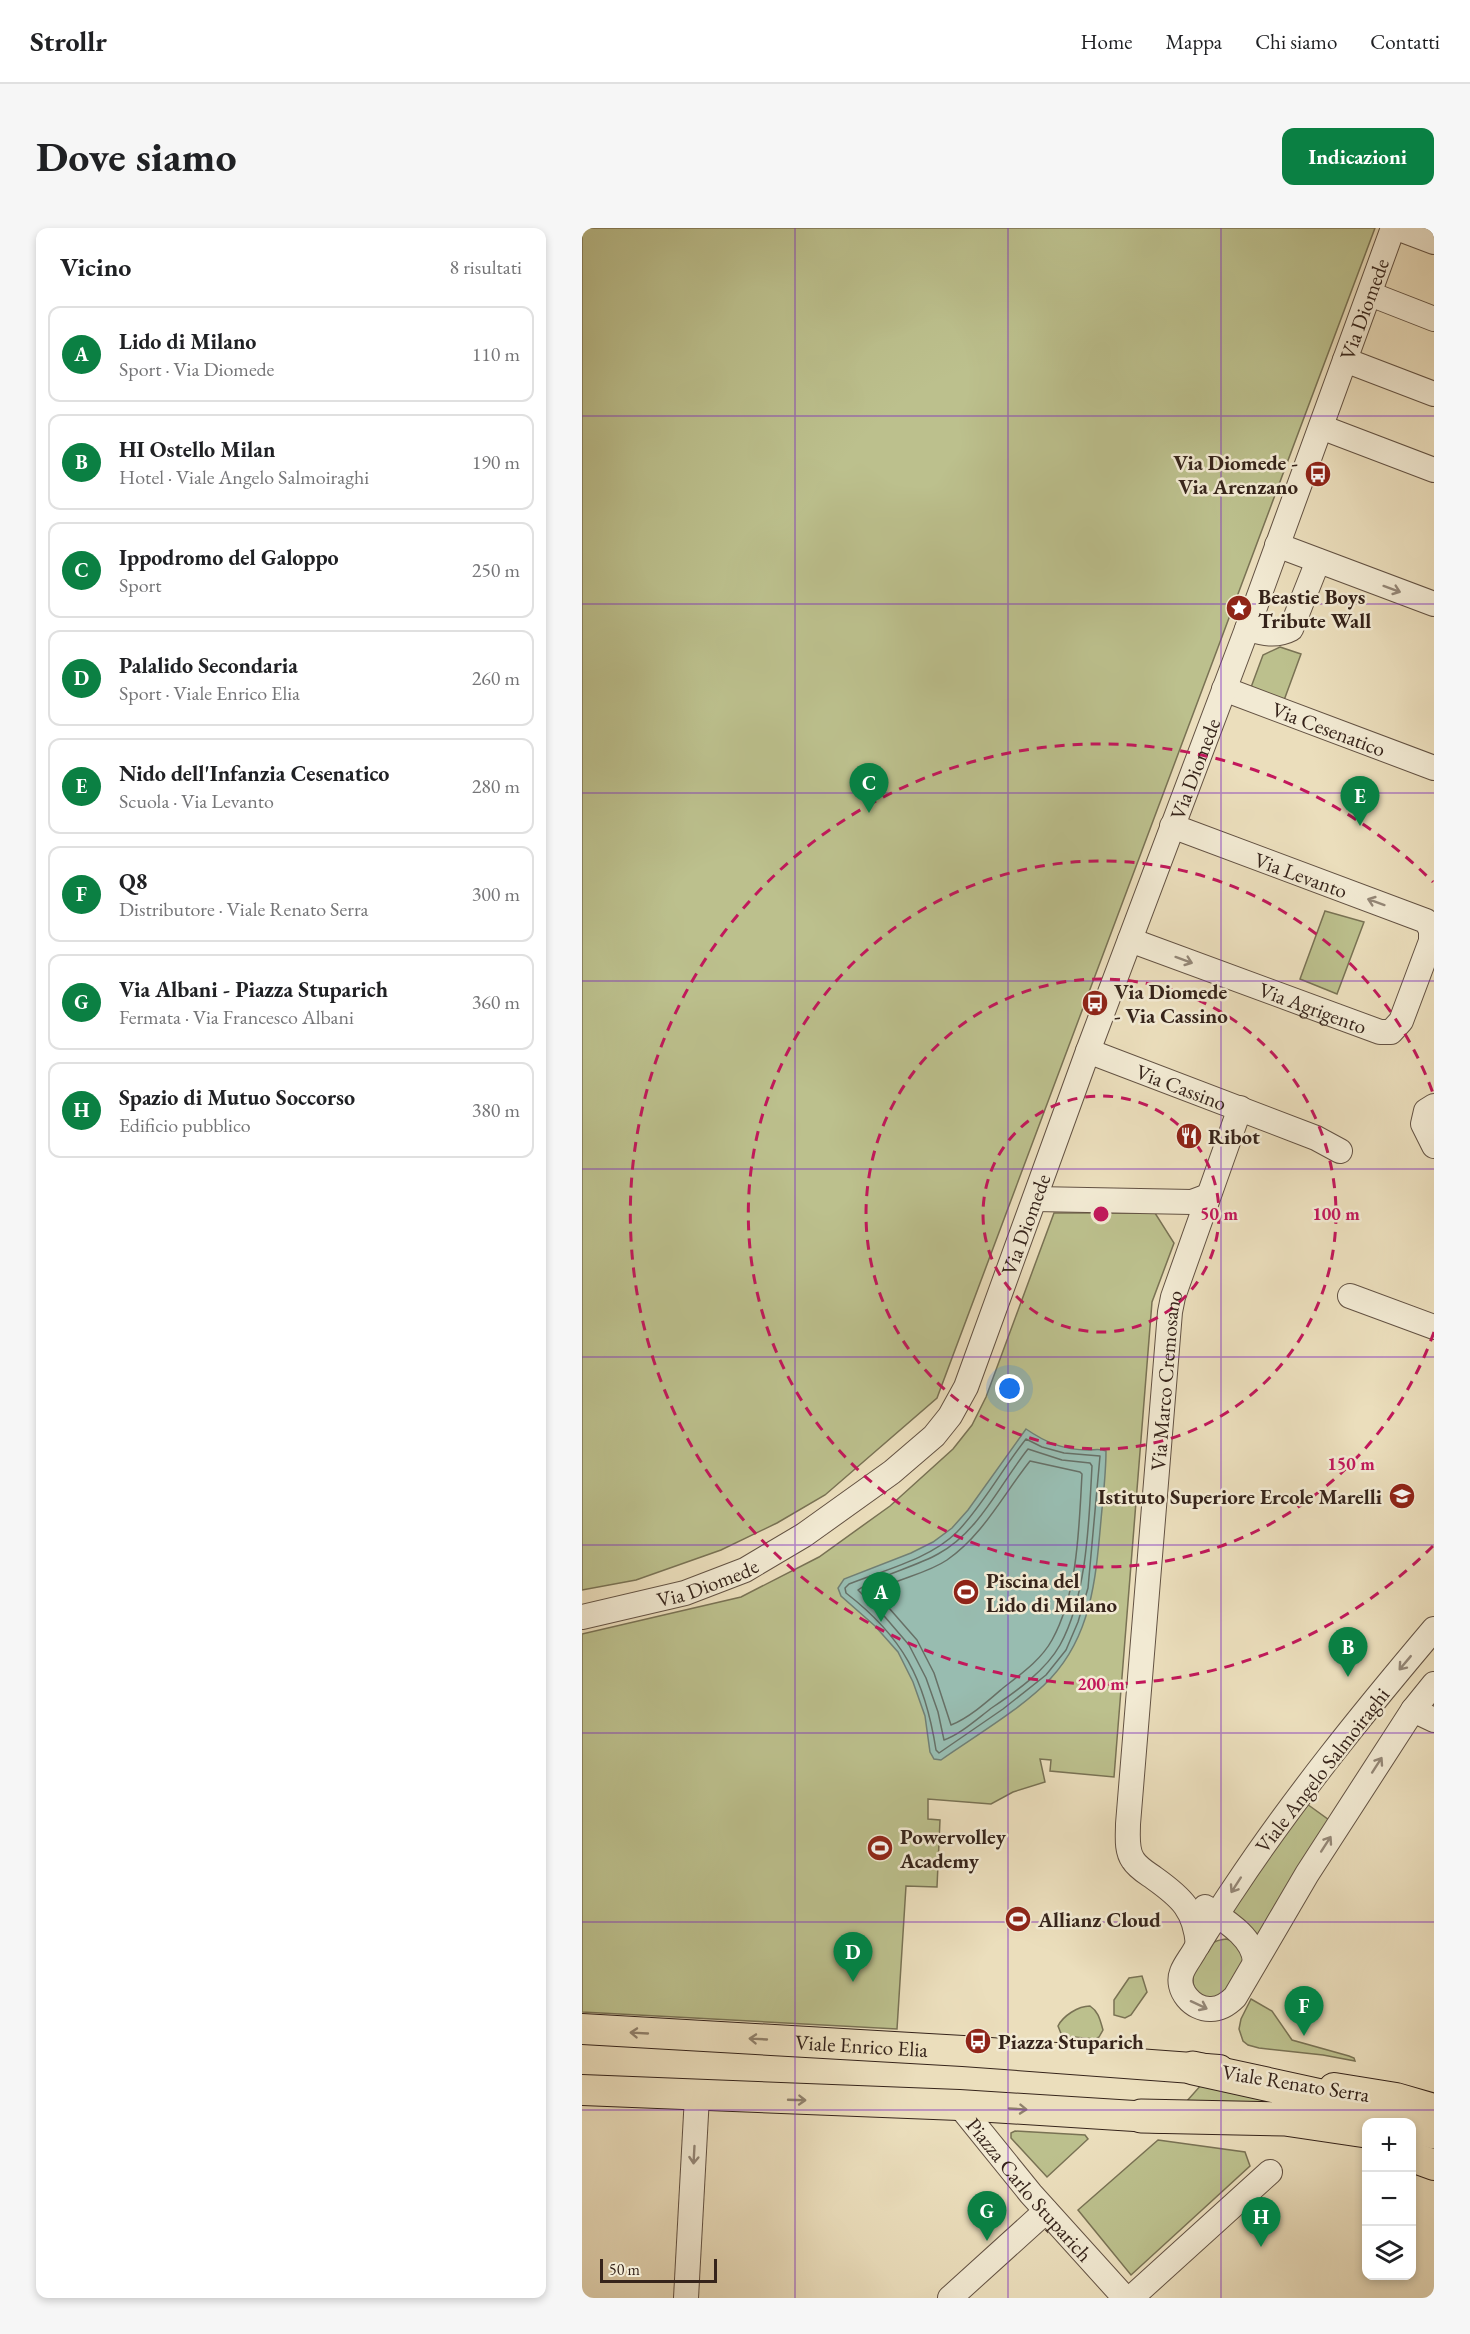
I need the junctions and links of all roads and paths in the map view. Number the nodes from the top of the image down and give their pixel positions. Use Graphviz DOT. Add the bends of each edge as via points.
graph roads {
  1 [pos="1395,228"];
  2 [pos="1434,242"];
  3 [pos="1370,294"];
  4 [pos="1434,319"];
  5 [pos="1345,360"];
  6 [pos="1434,394"];
  7 [pos="1321,427"];
  8 [pos="1434,470"];
  9 [pos="1277,545"];
  10 [pos="1318,561"];
  11 [pos="1434,604"];
  12 [pos="1247,628"];
  13 [pos="1224,689"];
  14 [pos="1434,768"];
  15 [pos="1172,826"];
  16 [pos="1130,940"];
  17 [pos="1395,1030"];
  18 [pos="1088,1051"];
  19 [pos="1240,1108"];
  20 [pos="1429,1111"];
  21 [pos="1434,1146"];
  22 [pos="1340,1151"];
  23 [pos="1208,1196"];
  24 [pos="1035,1199"];
  25 [pos="1161,1201"];
  26 [pos="1190,1248"];
  27 [pos="1350,1296"];
  28 [pos="1434,1327"];
  29 [pos="582,1617"];
  30 [pos="1434,1629"];
  31 [pos="1434,1684"];
  32 [pos="1423,1715"];
  33 [pos="1176,1893"];
  34 [pos="1216,1915"];
  35 [pos="1239,1934"];
  36 [pos="1198,1945"];
  37 [pos="1255,1962"];
  38 [pos="582,2030"];
  39 [pos="1193,2068"];
  40 [pos="582,2090"];
  41 [pos="696,2096"];
  42 [pos="959,2105"];
  43 [pos="1434,2109"];
  44 [pos="1141,2116"];
  45 [pos="1392,2118"];
  46 [pos="1416,2126"];
  47 [pos="1362,2130"];
  48 [pos="1434,2133"];
  49 [pos="1416,2143"];
  50 [pos="1362,2146"];
  51 [pos="1434,2150"];
  52 [pos="1416,2158"];
  53 [pos="1434,2165"];
  54 [pos="1270,2172"];
  55 [pos="1046,2211"];
  56 [pos="686,2298"];
  57 [pos="950,2298"];
  58 [pos="1125,2298"];
  59 [pos="1131,2298"];
  1 -- 2 [label="street"];
  1 -- 3 [label="street, Via Diomede"];
  3 -- 4 [label="street"];
  3 -- 5 [label="street, Via Diomede"];
  5 -- 6 [label="street"];
  5 -- 7 [label="street, Via Diomede"];
  7 -- 8 [label="street"];
  7 -- 9 [label="street, Via Diomede"];
  9 -- 10 [label="street"];
  9 -- 12 [label="street, Via Diomede"];
  10 -- 11 [label="street, one-way"];
  10 -- 12 [label="street" via="1290,629 1266,634"];
  12 -- 13 [label="street, Via Diomede"];
  13 -- 14 [label="street, Via Cesenatico"];
  13 -- 15 [label="street, Via Diomede"];
  15 -- 16 [label="street, Via Diomede"];
  17 -- 15 [label="street, Via Levanto, one-way" via="1431,940 1429,925 1422,919"];
  16 -- 17 [label="street, Via Agrigento, one-way" via="1380,1032"];
  16 -- 18 [label="street, Via Diomede"];
  18 -- 19 [label="street, Via Cassino"];
  18 -- 24 [label="street, Via Diomede"];
  19 -- 22 [label="street, Via Cassino" via="1316,1137"];
  19 -- 23 [label="street, Via Marco Cremosano"];
  20 -- 21 [label="street" via="1425,1130"];
  23 -- 25 [label="street" via="1192,1202"];
  23 -- 26 [label="street, Via Marco Cremosano"];
  24 -- 25 [label="street"];
  24 -- 29 [label="street, Via Diomede" via="966,1387 934,1436 892,1472 804,1535 745,1570 685,1593"];
  25 -- 26 [label="street" via="1182,1216 1190,1233"];
  26 -- 33 [label="street, Via Marco Cremosano" via="1170,1312 1128,1844 1132,1859 1142,1870"];
  27 -- 28 [label="street"];
  30 -- 34 [label="street, Viale Angelo Salmoiraghi, one-way" via="1280,1820"];
  31 -- 32 [label="street, Viale Angelo Salmoiraghi"];
  37 -- 32 [label="street, Viale Angelo Salmoiraghi, one-way" via="1307,1874"];
  33 -- 34 [label="street"];
  33 -- 36 [label="street" via="1192,1914"];
  34 -- 35 [label="street"];
  34 -- 36 [label="street"];
  35 -- 36 [label="street" via="1220,1932"];
  35 -- 37 [label="street" via="1252,1947"];
  36 -- 37 [label="street, one-way" via="1181,1973 1185,1995 1198,2007 1218,2008 1235,1997"];
  39 -- 38 [label="main road, Viale Enrico Elia, one-way" via="924,2048"];
  39 -- 43 [label="main road, Viale Renato Serra" via="1275,2076 1396,2098"];
  39 -- 45 [label="highway" via="1335,2099"];
  40 -- 41 [label="main road"];
  41 -- 42 [label="main road, one-way"];
  41 -- 56 [label="street, one-way"];
  42 -- 44 [label="main road, one-way"];
  42 -- 55 [label="street, Piazza Carlo Stuparich"];
  44 -- 47 [label="highway" via="1286,2119"];
  44 -- 50 [label="main road"];
  46 -- 48 [label="highway"];
  49 -- 51 [label="highway"];
  52 -- 53 [label="main road"];
  54 -- 59 [label="street"];
  55 -- 57 [label="street"];
  55 -- 58 [label="street, Piazza Carlo Stuparich"];
}
